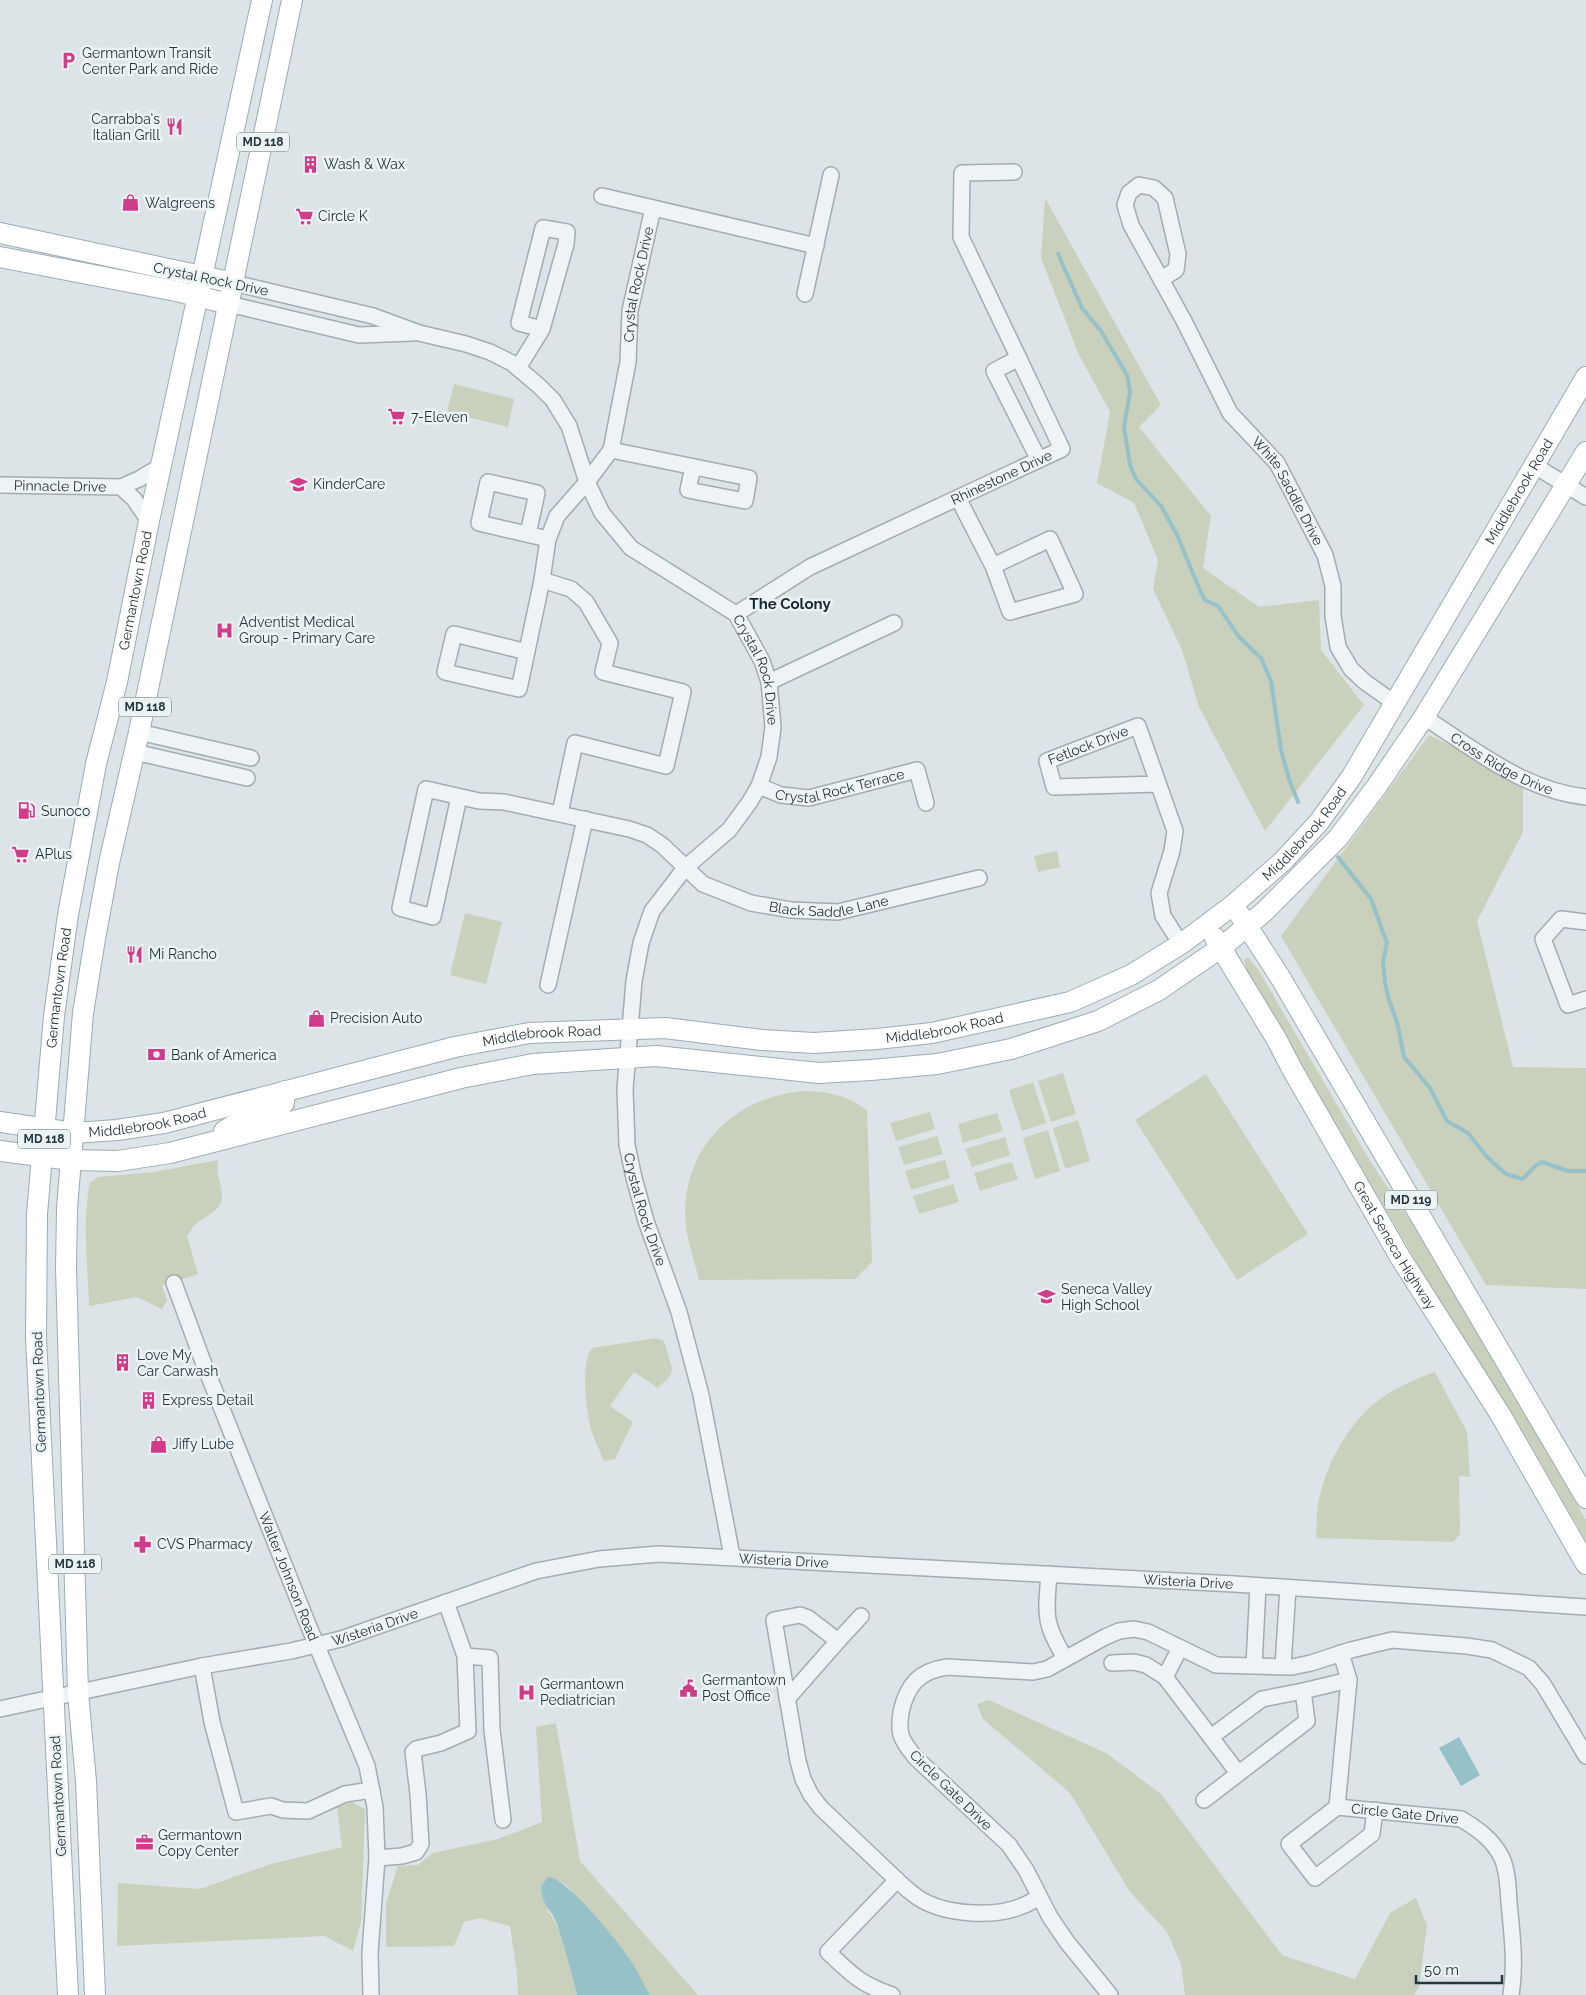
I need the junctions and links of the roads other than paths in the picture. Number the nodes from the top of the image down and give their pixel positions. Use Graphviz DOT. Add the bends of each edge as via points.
graph roads {
  1 [pos="262,0"];
  2 [pos="292,0"];
  3 [pos="1014,172"];
  4 [pos="831,175"];
  5 [pos="602,196"];
  6 [pos="653,208"];
  7 [pos="0,233"];
  8 [pos="816,246"];
  9 [pos="0,257"];
  10 [pos="1161,279"];
  11 [pos="234,283"];
  12 [pos="201,287"];
  13 [pos="806,294"];
  14 [pos="229,304"];
  15 [pos="542,329"];
  16 [pos="419,333"];
  17 [pos="1019,358"];
  18 [pos="518,368"];
  19 [pos="1586,376"];
  20 [pos="611,450"];
  21 [pos="1586,452"];
  22 [pos="1039,460"];
  23 [pos="161,466"];
  24 [pos="693,466"];
  25 [pos="1535,466"];
  26 [pos="588,482"];
  27 [pos="0,485"];
  28 [pos="1566,485"];
  29 [pos="121,487"];
  30 [pos="1586,497"];
  31 [pos="958,498"];
  32 [pos="149,521"];
  33 [pos="528,534"];
  34 [pos="548,539"];
  35 [pos="993,566"];
  36 [pos="542,580"];
  37 [pos="736,614"];
  38 [pos="894,623"];
  39 [pos="527,652"];
  40 [pos="769,682"];
  41 [pos="1394,702"];
  42 [pos="1424,717"];
  43 [pos="139,732"];
  44 [pos="135,752"];
  45 [pos="251,758"];
  46 [pos="247,778"];
  47 [pos="1158,784"];
  48 [pos="759,786"];
  49 [pos="459,797"];
  50 [pos="1586,797"];
  51 [pos="926,803"];
  52 [pos="560,814"];
  53 [pos="585,819"];
  54 [pos="685,868"];
  55 [pos="979,878"];
  56 [pos="1233,906"];
  57 [pos="1586,922"];
  58 [pos="1207,926"];
  59 [pos="1248,926"];
  60 [pos="1181,944"];
  61 [pos="1222,947"];
  62 [pos="548,986"];
  63 [pos="1586,998"];
  64 [pos="631,1028"];
  65 [pos="628,1057"];
  66 [pos="286,1092"];
  67 [pos="0,1122"];
  68 [pos="44,1128"];
  69 [pos="74,1133"];
  70 [pos="206,1144"];
  71 [pos="0,1151"];
  72 [pos="42,1157"];
  73 [pos="71,1160"];
  74 [pos="174,1283"];
  75 [pos="1586,1498"];
  76 [pos="732,1556"];
  77 [pos="1586,1564"];
  78 [pos="1049,1574"];
  79 [pos="1258,1586"];
  80 [pos="1288,1588"];
  81 [pos="446,1602"];
  82 [pos="1586,1607"];
  83 [pos="860,1616"];
  84 [pos="838,1641"];
  85 [pos="316,1644"];
  86 [pos="1180,1648"];
  87 [pos="1342,1653"];
  88 [pos="466,1656"];
  89 [pos="1065,1658"];
  90 [pos="1112,1663"];
  91 [pos="1254,1665"];
  92 [pos="202,1666"];
  93 [pos="1283,1666"];
  94 [pos="1165,1677"];
  95 [pos="1348,1680"];
  96 [pos="1303,1691"];
  97 [pos="78,1693"];
  98 [pos="52,1698"];
  99 [pos="787,1699"];
  100 [pos="0,1709"];
  101 [pos="492,1730"];
  102 [pos="468,1731"];
  103 [pos="1211,1737"];
  104 [pos="1586,1756"];
  105 [pos="1238,1773"];
  106 [pos="372,1790"];
  107 [pos="1204,1800"];
  108 [pos="1337,1806"];
  109 [pos="1375,1810"];
  110 [pos="503,1820"];
  111 [pos="378,1858"];
  112 [pos="897,1880"];
  113 [pos="1040,1897"];
  114 [pos="68,1995"];
  115 [pos="95,1995"];
  116 [pos="371,1995"];
  117 [pos="892,1995"];
  118 [pos="1110,1995"];
  119 [pos="1511,1995"];
  1 -- 12 [label="main road, Germantown Road / MD 118"];
  2 -- 11 [label="main road, Germantown Road / MD 118"];
  3 -- 17 [label="street, Rhinestone Drive" via="962,173 961,237"];
  4 -- 8 [label="street"];
  5 -- 6 [label="street, Crystal Rock Drive"];
  6 -- 8 [label="street, Crystal Rock Drive"];
  6 -- 20 [label="street, Crystal Rock Drive" via="630,311 628,362"];
  7 -- 12 [label="main road, Crystal Rock Drive"];
  8 -- 13 [label="street"];
  9 -- 12 [label="main road, Crystal Rock Drive"];
  10 -- 10 [label="street, White Saddle Drive" via="1176,270 1178,254 1165,198 1154,188 1140,185 1129,194 1125,205 1131,225"];
  10 -- 41 [label="street, White Saddle Drive" via="1230,413 1277,463 1325,555 1333,586 1338,646 1351,669"];
  11 -- 12 [label="main road, Crystal Rock Drive"];
  11 -- 14 [label="main road, Germantown Road / MD 118"];
  11 -- 16 [label="street, Crystal Rock Drive" via="373,316"];
  12 -- 14 [label="main road, Crystal Rock Drive"];
  12 -- 23 [label="main road, Germantown Road / MD 118"];
  14 -- 16 [label="street, Crystal Rock Drive" via="358,335"];
  14 -- 43 [label="main road, Germantown Road / MD 118"];
  15 -- 15 [label="street" via="567,232 543,228 520,323"];
  15 -- 18 [label="street"];
  16 -- 18 [label="street, Crystal Rock Drive" via="490,352"];
  17 -- 22 [label="street, Rhinestone Drive" via="1062,449"];
  17 -- 22 [label="street" via="994,370"];
  18 -- 26 [label="street, Crystal Rock Drive" via="540,386 569,426"];
  19 -- 25 [label="main road, Middlebrook Road"];
  20 -- 24 [label="street"];
  20 -- 26 [label="street, Crystal Rock Drive"];
  21 -- 28 [label="main road, Middlebrook Road"];
  22 -- 31 [label="street, Rhinestone Drive"];
  23 -- 29 [label="street, Pinnacle Drive"];
  23 -- 32 [label="main road, Germantown Road / MD 118"];
  25 -- 28 [label="street"];
  25 -- 41 [label="main road, Middlebrook Road"];
  26 -- 34 [label="street, Crystal Rock Drive" via="557,516"];
  26 -- 37 [label="street, Crystal Rock Drive" via="602,513 631,548"];
  27 -- 29 [label="street, Pinnacle Drive"];
  28 -- 30 [label="street"];
  28 -- 42 [label="main road, Middlebrook Road"];
  29 -- 32 [label="street, Pinnacle Drive"];
  31 -- 35 [label="street"];
  31 -- 37 [label="street, Rhinestone Drive" via="810,568"];
  32 -- 68 [label="main road, Germantown Road / MD 118" via="117,682 96,764 68,915 54,1016"];
  33 -- 34 [label="street"];
  34 -- 36 [label="street, Crystal Rock Drive"];
  35 -- 35 [label="street" via="1010,612 1075,594 1050,539"];
  36 -- 39 [label="street, Crystal Rock Drive"];
  36 -- 52 [label="street" via="571,589 586,602 610,643 603,672 683,692 666,766 575,743"];
  37 -- 40 [label="street, Crystal Rock Drive" via="762,661"];
  38 -- 40 [label="street"];
  39 -- 39 [label="street, Crystal Rock Drive" via="519,689 445,672 454,634"];
  40 -- 48 [label="street, Crystal Rock Drive" via="773,727 769,757"];
  41 -- 56 [label="main road, Middlebrook Road" via="1352,776 1319,822 1283,861"];
  42 -- 50 [label="street, Cross Ridge Drive" via="1522,779 1567,795"];
  42 -- 59 [label="main road, Middlebrook Road" via="1338,838"];
  43 -- 44 [label="main road, Germantown Road / MD 118"];
  43 -- 45 [label="street"];
  44 -- 46 [label="street"];
  44 -- 69 [label="main road, Germantown Road / MD 118" via="109,863 83,1013"];
  47 -- 47 [label="street, Fetlock Drive" via="1138,726 1047,761 1054,787"];
  47 -- 60 [label="street, Fetlock Drive" via="1175,831 1159,893 1164,916"];
  48 -- 51 [label="street, Crystal Rock Terrace" via="782,795 810,798 917,770"];
  48 -- 54 [label="street, Crystal Rock Drive" via="729,830"];
  49 -- 49 [label="street" via="426,789 400,908 433,917"];
  49 -- 52 [label="street" via="504,802"];
  52 -- 53 [label="street"];
  53 -- 54 [label="street" via="647,835 662,844"];
  53 -- 62 [label="street"];
  54 -- 55 [label="street, Black Saddle Lane" via="703,884 750,903 791,910 838,912"];
  54 -- 64 [label="street, Crystal Rock Drive" via="652,911 641,943 634,981"];
  56 -- 58 [label="main road, Middlebrook Road"];
  56 -- 59 [label="main road, MD 119"];
  57 -- 63 [label="street" via="1561,918 1543,938 1568,1005"];
  58 -- 60 [label="main road, Middlebrook Road"];
  58 -- 61 [label="main road, Great Seneca Highway / MD 119"];
  59 -- 61 [label="main road, Middlebrook Road"];
  59 -- 75 [label="main road, MD 119"];
  60 -- 64 [label="main road, Middlebrook Road" via="1131,975 1070,1002 932,1033 814,1043 665,1028"];
  61 -- 65 [label="main road, Middlebrook Road" via="1160,990 1098,1021 1011,1049 937,1064 819,1073 656,1056"];
  61 -- 77 [label="main road, Great Seneca Highway / MD 119" via="1400,1257 1500,1414"];
  64 -- 65 [label="street, Crystal Rock Drive"];
  64 -- 66 [label="main road, Middlebrook Road" via="529,1033 454,1047"];
  65 -- 70 [label="main road, Middlebrook Road" via="533,1064 461,1078"];
  65 -- 76 [label="street, Crystal Rock Drive" via="626,1145 646,1221 679,1312 701,1395"];
  66 -- 69 [label="main road, Middlebrook Road" via="164,1122"];
  66 -- 70 [label="main road" via="284,1102 278,1108 237,1123"];
  67 -- 68 [label="main road, Middlebrook Road"];
  68 -- 69 [label="main road, Middlebrook Road"];
  68 -- 72 [label="main road, Germantown Road / MD 118"];
  69 -- 73 [label="main road, Germantown Road / MD 118"];
  70 -- 73 [label="main road, Middlebrook Road" via="118,1161"];
  71 -- 72 [label="main road, Middlebrook Road"];
  72 -- 73 [label="main road, Middlebrook Road"];
  72 -- 98 [label="main road, Germantown Road / MD 118" via="37,1214 36,1337"];
  73 -- 97 [label="main road, Germantown Road / MD 118" via="66,1268"];
  74 -- 85 [label="street, Walter Johnson Road"];
  76 -- 78 [label="street, Wisteria Drive"];
  76 -- 81 [label="street, Wisteria Drive" via="659,1554 599,1559 536,1571"];
  78 -- 79 [label="street, Wisteria Drive"];
  78 -- 89 [label="street" via="1048,1625"];
  79 -- 80 [label="street, Wisteria Drive"];
  79 -- 91 [label="street"];
  80 -- 82 [label="street, Wisteria Drive"];
  80 -- 93 [label="street"];
  81 -- 85 [label="street, Wisteria Drive" via="341,1639"];
  81 -- 88 [label="street"];
  83 -- 84 [label="street"];
  84 -- 99 [label="street"];
  84 -- 99 [label="street" via="818,1623 800,1615 774,1620"];
  85 -- 92 [label="street, Wisteria Drive"];
  85 -- 106 [label="street, Walter Johnson Road" via="367,1766"];
  86 -- 89 [label="street, Circle Gate Drive" via="1148,1632 1134,1629 1119,1631"];
  86 -- 91 [label="street, Circle Gate Drive" via="1216,1665"];
  86 -- 94 [label="street"];
  87 -- 93 [label="street, Circle Gate Drive" via="1311,1663"];
  87 -- 95 [label="street, Circle Gate Drive"];
  87 -- 104 [label="street, Circle Gate Drive" via="1392,1640 1492,1650 1529,1668 1543,1684"];
  88 -- 101 [label="street" via="490,1658"];
  88 -- 102 [label="street"];
  89 -- 113 [label="street, Circle Gate Drive" via="1047,1669 1033,1672 934,1669 918,1678 908,1689 900,1717 900,1733 906,1746 1009,1844"];
  90 -- 94 [label="street" via="1140,1664"];
  91 -- 93 [label="street, Circle Gate Drive"];
  92 -- 97 [label="street, Wisteria Drive"];
  92 -- 106 [label="street" via="212,1722 236,1812 271,1806 283,1810 308,1810 346,1794"];
  94 -- 103 [label="street"];
  95 -- 96 [label="street"];
  95 -- 108 [label="street, Circle Gate Drive"];
  96 -- 103 [label="street" via="1262,1699"];
  96 -- 105 [label="street" via="1307,1721"];
  97 -- 98 [label="street, Wisteria Drive"];
  97 -- 115 [label="main road, Germantown Road / MD 118" via="86,1781"];
  98 -- 100 [label="street, Wisteria Drive"];
  98 -- 114 [label="main road, Germantown Road / MD 118"];
  99 -- 112 [label="street" via="798,1761 811,1795"];
  101 -- 102 [label="street"];
  101 -- 110 [label="street"];
  102 -- 111 [label="street" via="413,1752 421,1844 416,1852"];
  103 -- 105 [label="street"];
  105 -- 107 [label="street"];
  106 -- 111 [label="street, Walter Johnson Road"];
  108 -- 109 [label="street, Circle Gate Drive"];
  108 -- 109 [label="street" via="1289,1844 1315,1878 1372,1834"];
  109 -- 119 [label="street, Circle Gate Drive" via="1461,1819 1478,1828 1491,1842 1502,1858 1507,1876 1514,1954"];
  111 -- 116 [label="street, Walter Johnson Road" via="370,1953"];
  112 -- 113 [label="street" via="918,1898 934,1906 958,1911 1002,1912"];
  112 -- 117 [label="street" via="828,1952 859,1981"];
  113 -- 118 [label="street, Circle Gate Drive" via="1067,1942"];
}
